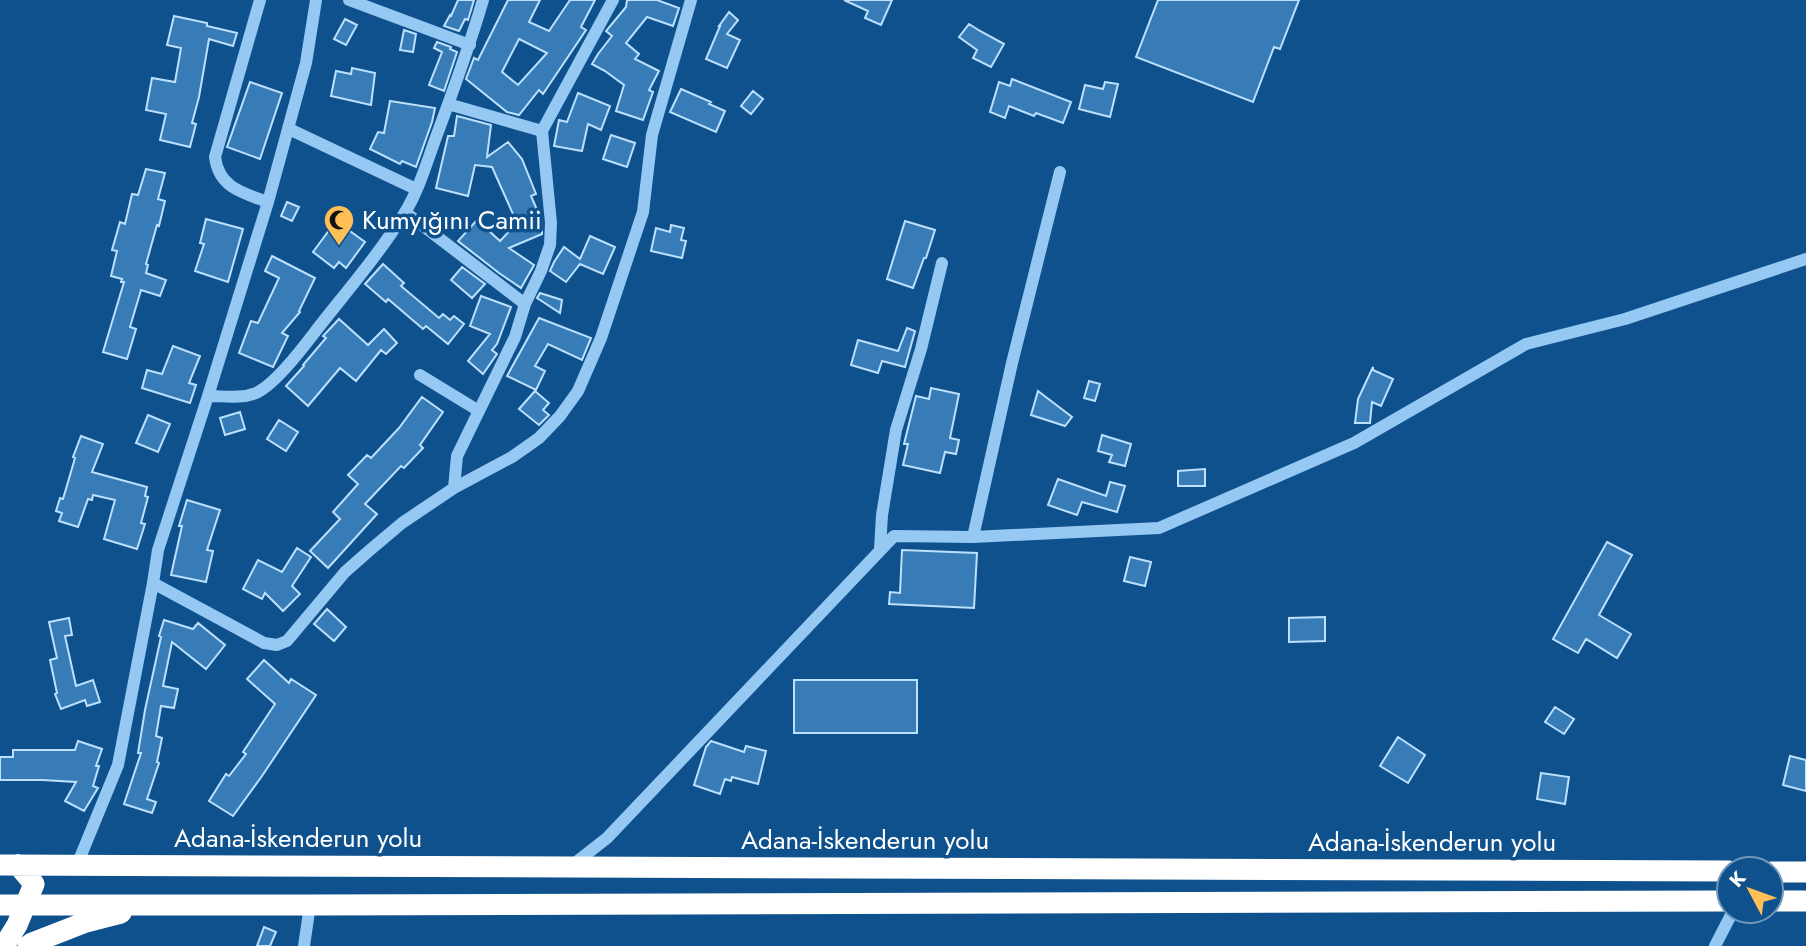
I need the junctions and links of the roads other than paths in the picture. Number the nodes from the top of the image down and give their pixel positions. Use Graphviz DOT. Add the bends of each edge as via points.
graph roads {
  1 [pos="260,0"];
  2 [pos="316,0"];
  3 [pos="349,0"];
  4 [pos="484,0"];
  5 [pos="613,0"];
  6 [pos="691,0"];
  7 [pos="470,45"];
  8 [pos="448,104"];
  9 [pos="289,129"];
  10 [pos="542,131"];
  11 [pos="1060,172"];
  12 [pos="416,189"];
  13 [pos="268,202"];
  14 [pos="405,212"];
  15 [pos="1806,259"];
  16 [pos="942,263"];
  17 [pos="525,304"];
  18 [pos="420,375"];
  19 [pos="208,396"];
  20 [pos="479,411"];
  21 [pos="454,488"];
  22 [pos="973,537"];
  23 [pos="880,549"];
  24 [pos="153,583"];
  25 [pos="9,865"];
  26 [pos="76,865"];
  27 [pos="570,867"];
  28 [pos="1715,872"];
  29 [pos="1785,872"];
  30 [pos="1806,872"];
  31 [pos="34,884"];
  32 [pos="1715,901"];
  33 [pos="1785,901"];
  34 [pos="1806,901"];
  35 [pos="149,905"];
  36 [pos="310,905"];
  37 [pos="7,906"];
  38 [pos="1726,925"];
  39 [pos="4,946"];
  40 [pos="28,946"];
  41 [pos="304,946"];
  42 [pos="1715,946"];
  1 -- 13 [label="street" via="215,157 216,168 229,185"];
  2 -- 9 [label="street"];
  3 -- 7 [label="street"];
  4 -- 7 [label="street"];
  5 -- 10 [label="street"];
  6 -- 21 [label="street" via="652,135 643,212 601,338 578,391 539,438"];
  7 -- 8 [label="street"];
  8 -- 10 [label="street"];
  8 -- 12 [label="street"];
  9 -- 12 [label="street"];
  9 -- 13 [label="street"];
  10 -- 17 [label="street" via="550,245"];
  11 -- 22 [label="street"];
  12 -- 14 [label="street"];
  13 -- 19 [label="street"];
  14 -- 17 [label="street"];
  14 -- 19 [label="street" via="273,380 258,392 243,396"];
  15 -- 22 [label="street" via="1625,320 1526,344 1354,443 1159,527"];
  16 -- 23 [label="street" via="896,430"];
  17 -- 20 [label="street" via="515,337"];
  18 -- 20 [label="street"];
  19 -- 24 [label="street" via="158,550"];
  20 -- 21 [label="street" via="457,456"];
  21 -- 24 [label="street" via="402,523 345,572 287,641 276,645 264,643"];
  22 -- 23 [label="street" via="894,536"];
  23 -- 27 [label="street" via="607,838"];
  24 -- 26 [label="street" via="118,765"];
  25 -- 26 [label="highway, Adana-İskenderun yolu"];
  25 -- 31 [label="highway"];
  26 -- 27 [label="highway, Adana-İskenderun yolu"];
  26 -- 31 [label="highway"];
  27 -- 28 [label="highway, Adana-İskenderun yolu"];
  29 -- 30 [label="highway"];
  31 -- 37 [label="highway"];
  32 -- 36 [label="highway"];
  33 -- 34 [label="highway"];
  35 -- 36 [label="highway"];
  35 -- 37 [label="highway"];
  35 -- 40 [label="highway" via="86,922"];
  36 -- 41 [label="street"];
  37 -- 39 [label="highway" via="16,925"];
  38 -- 42 [label="street"];
}
